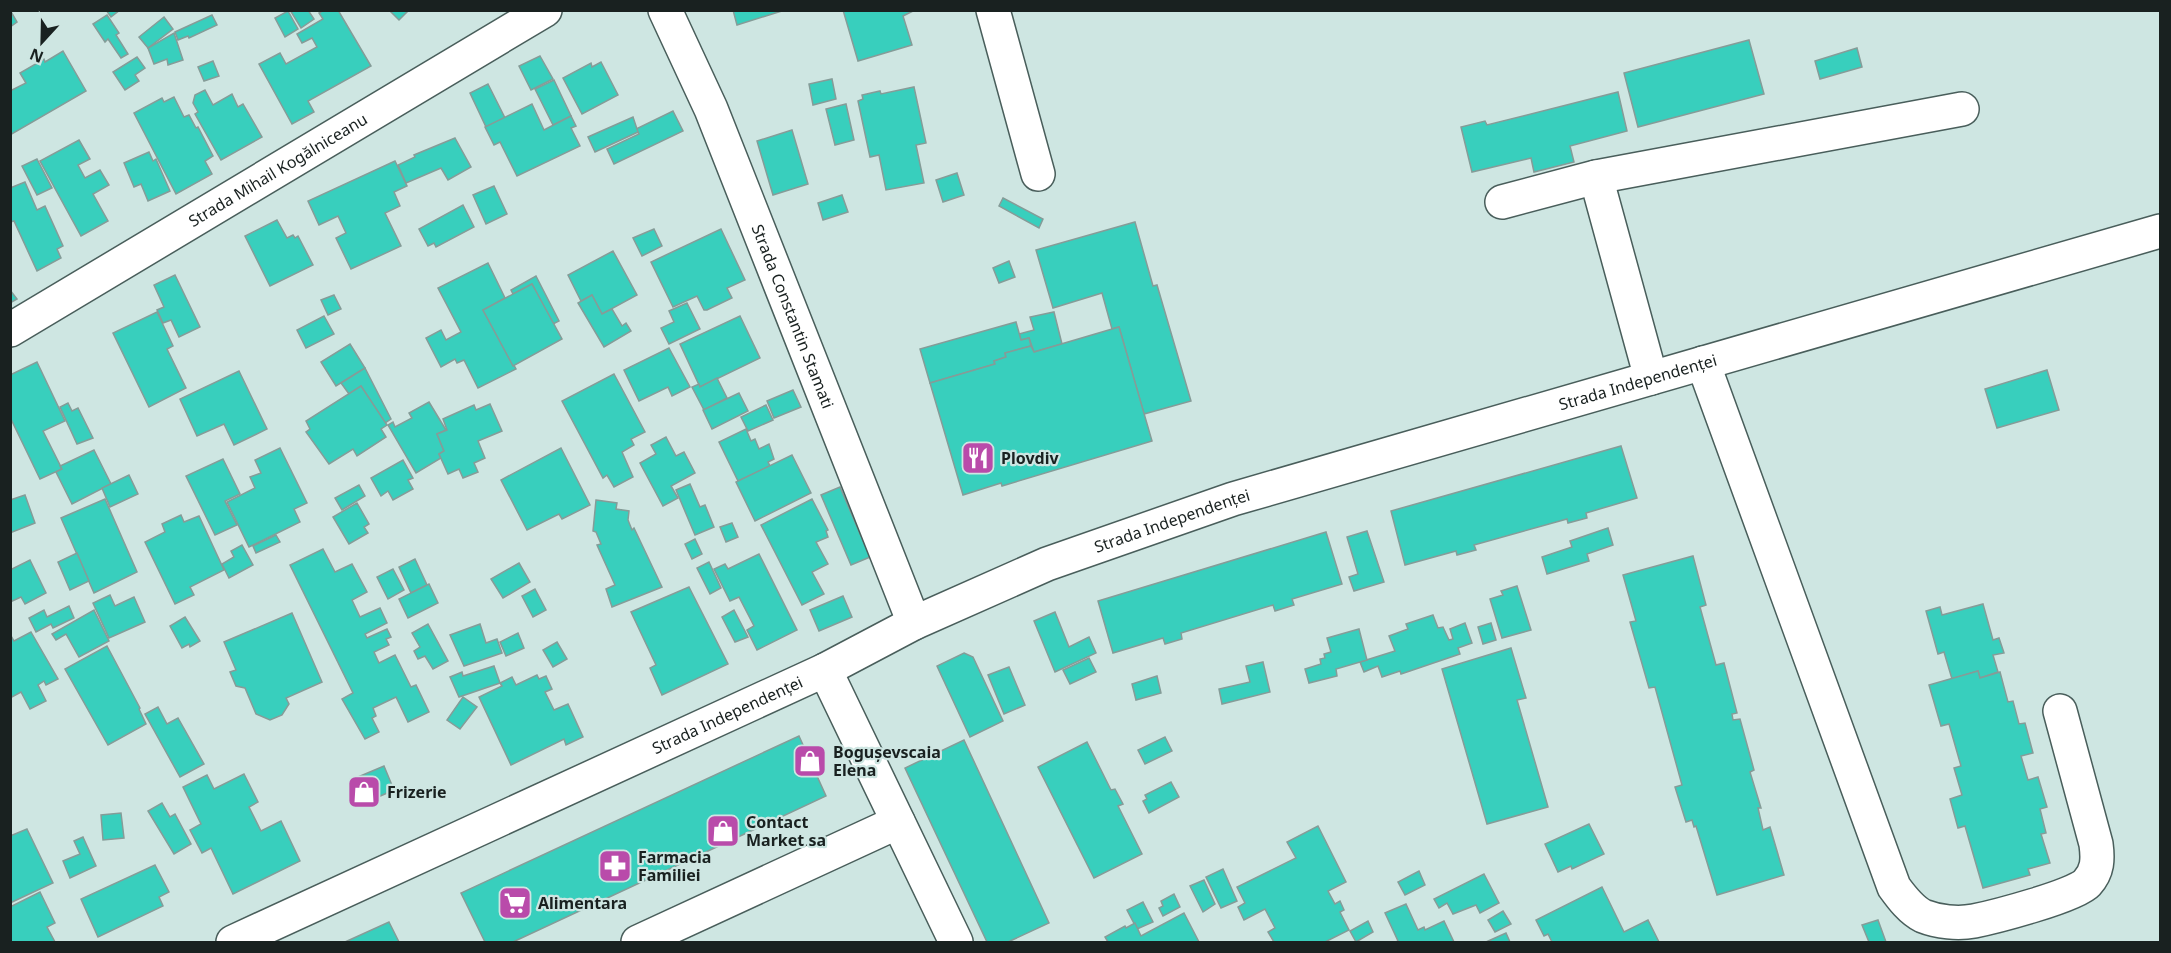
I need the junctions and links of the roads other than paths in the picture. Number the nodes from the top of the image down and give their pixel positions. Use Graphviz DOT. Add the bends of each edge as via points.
graph roads {
  1 [pos="545,10"];
  2 [pos="665,10"];
  3 [pos="993,10"];
  4 [pos="1962,109"];
  5 [pos="1038,174"];
  6 [pos="1596,177"];
  7 [pos="1502,202"];
  8 [pos="2160,231"];
  9 [pos="10,330"];
  10 [pos="1703,363"];
  11 [pos="1651,378"];
  12 [pos="914,623"];
  13 [pos="825,670"];
  14 [pos="2060,711"];
  15 [pos="898,822"];
  16 [pos="233,942"];
  17 [pos="638,942"];
  18 [pos="956,942"];
  1 -- 9 [label="street, Strada Mihail Kogălniceanu"];
  2 -- 12 [label="street, Strada Constantin Stamati" via="711,109"];
  3 -- 5 [label="street"];
  4 -- 6 [label="street"];
  6 -- 7 [label="street"];
  6 -- 11 [label="street"];
  8 -- 10 [label="street, Strada Independenței"];
  10 -- 11 [label="street, Strada Independenței"];
  10 -- 14 [label="street" via="1894,887 1922,915 1942,921 1972,921 2070,894 2093,875 2098,860 2096,844"];
  11 -- 12 [label="street, Strada Independenței" via="1233,499 1047,564"];
  12 -- 13 [label="street, Strada Independenței"];
  13 -- 15 [label="street"];
  13 -- 16 [label="street, Strada Independenței"];
  15 -- 17 [label="street"];
  15 -- 18 [label="street"];
}
